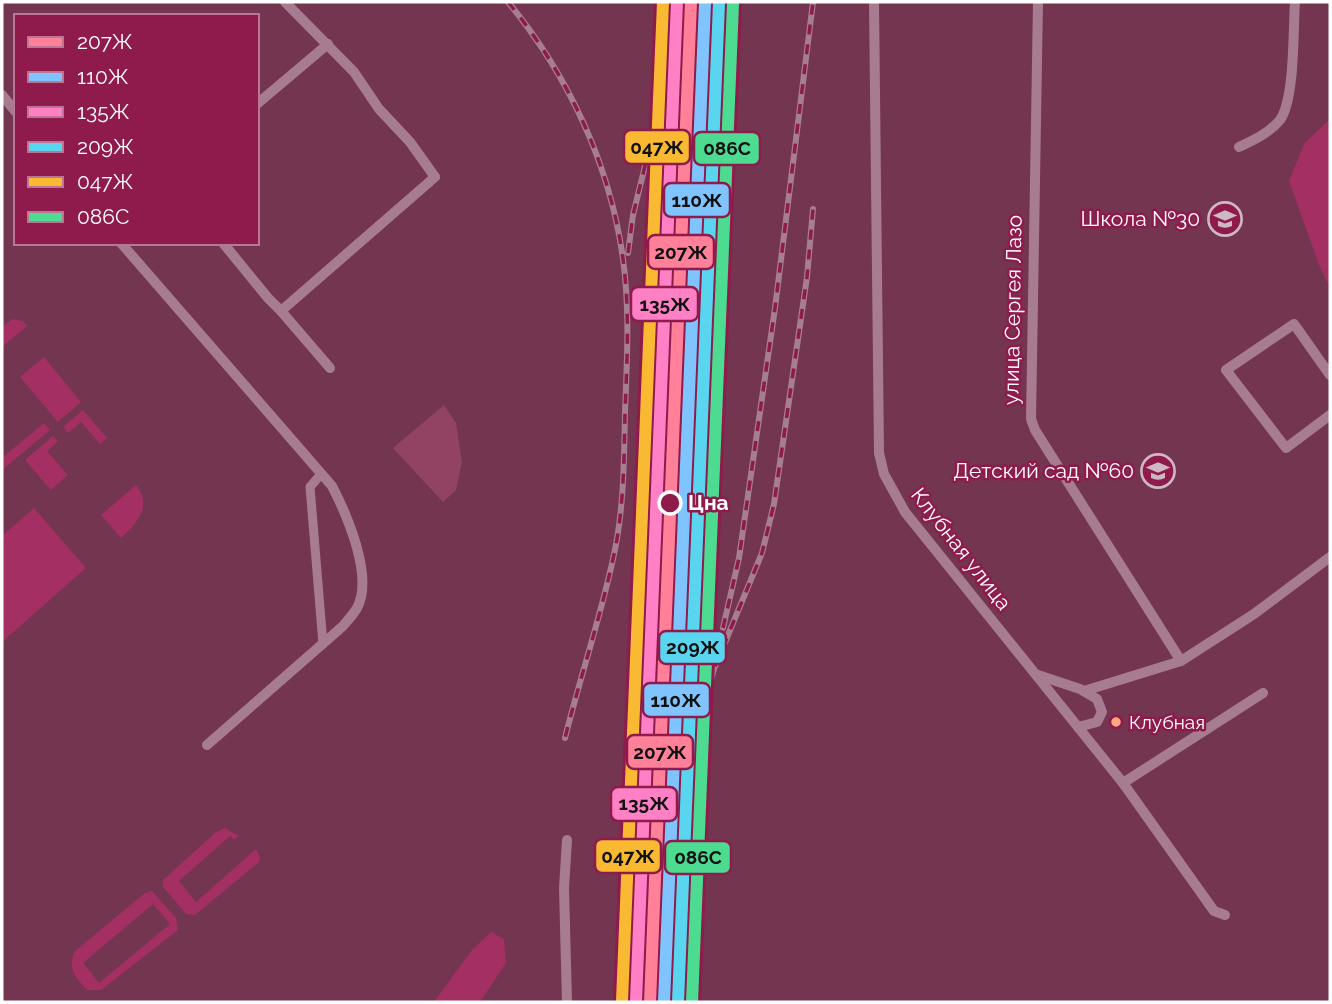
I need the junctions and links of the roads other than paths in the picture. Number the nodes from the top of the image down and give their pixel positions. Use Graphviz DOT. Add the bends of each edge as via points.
graph roads {
  1 [pos="285,2"];
  2 [pos="874,2"];
  3 [pos="1038,2"];
  4 [pos="1295,2"];
  5 [pos="328,44"];
  6 [pos="2,95"];
  7 [pos="259,102"];
  8 [pos="14,110"];
  9 [pos="1239,147"];
  10 [pos="123,245"];
  11 [pos="225,245"];
  12 [pos="281,311"];
  13 [pos="330,369"];
  14 [pos="1330,375"];
  15 [pos="1330,415"];
  16 [pos="321,474"];
  17 [pos="1330,557"];
  18 [pos="323,644"];
  19 [pos="1181,661"];
  20 [pos="1036,674"];
  21 [pos="1084,691"];
  22 [pos="1263,693"];
  23 [pos="1078,727"];
  24 [pos="207,745"];
  25 [pos="1123,783"];
  26 [pos="567,841"];
  27 [pos="1225,915"];
  28 [pos="567,1002"];
  1 -- 5 [label="street"];
  2 -- 20 [label="street, Клубная улица" via="879,453 884,474 905,512"];
  3 -- 19 [label="street, улица Сергея Лазо" via="1031,419"];
  4 -- 9 [label="street" via="1289,103 1264,135"];
  5 -- 7 [label="street"];
  5 -- 12 [label="street" via="435,177"];
  6 -- 8 [label="street"];
  10 -- 16 [label="street"];
  11 -- 12 [label="street"];
  12 -- 13 [label="street"];
  14 -- 15 [label="street" via="1294,324 1226,370 1286,448"];
  16 -- 18 [label="street" via="310,487"];
  16 -- 18 [label="street" via="347,515 362,587 358,607"];
  17 -- 19 [label="street"];
  18 -- 24 [label="street"];
  19 -- 21 [label="street"];
  20 -- 21 [label="street"];
  20 -- 23 [label="street, Клубная улица"];
  21 -- 23 [label="street" via="1097,699 1102,712 1097,722"];
  22 -- 25 [label="street"];
  23 -- 25 [label="street, Клубная улица"];
  25 -- 27 [label="street, Клубная улица" via="1214,911"];
  26 -- 28 [label="street"];
}
